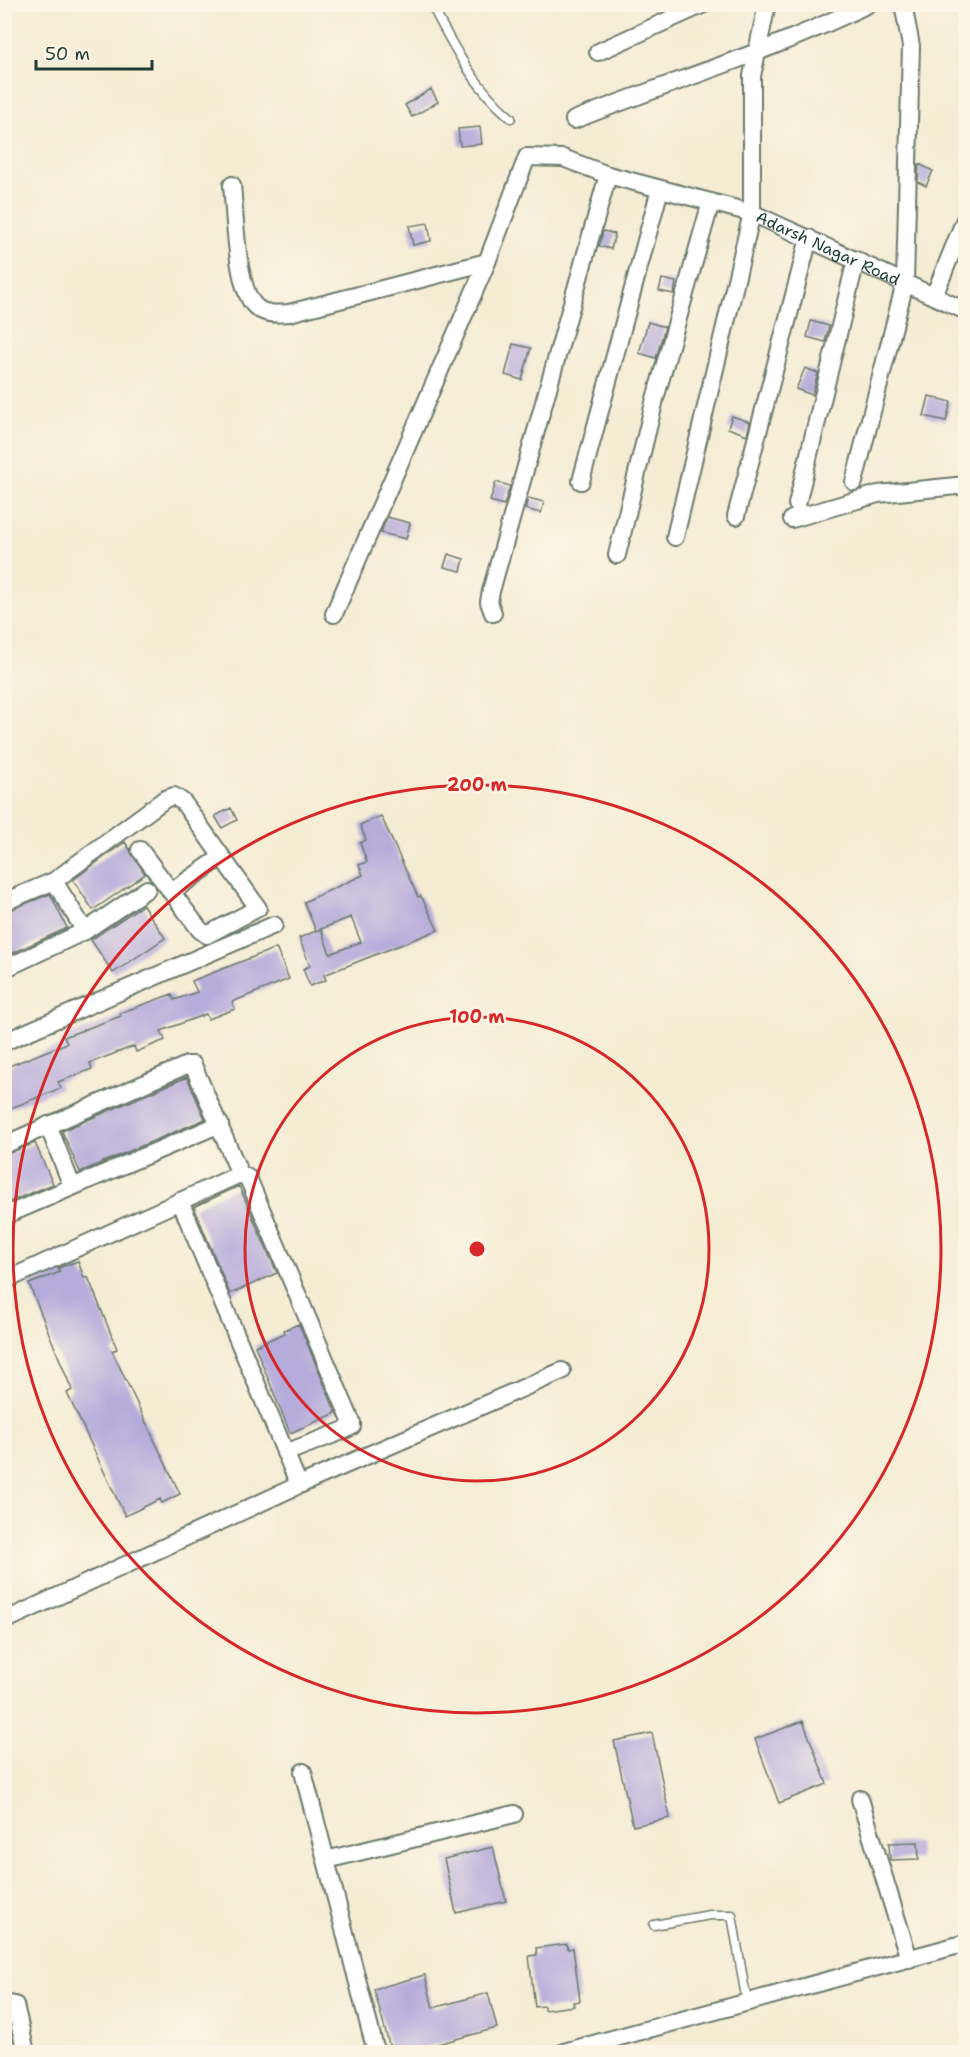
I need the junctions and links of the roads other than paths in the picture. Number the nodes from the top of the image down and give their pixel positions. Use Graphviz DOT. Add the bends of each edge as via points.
graph roads {
  1 [pos="431,4"];
  2 [pos="704,4"];
  3 [pos="767,4"];
  4 [pos="868,4"];
  5 [pos="903,4"];
  6 [pos="598,52"];
  7 [pos="756,54"];
  8 [pos="511,118"];
  9 [pos="574,120"];
  10 [pos="608,175"];
  11 [pos="232,185"];
  12 [pos="660,189"];
  13 [pos="711,202"];
  14 [pos="752,213"];
  15 [pos="966,217"];
  16 [pos="809,238"];
  17 [pos="856,260"];
  18 [pos="487,262"];
  19 [pos="905,283"];
  20 [pos="934,296"];
  21 [pos="966,311"];
  22 [pos="581,481"];
  23 [pos="854,482"];
  24 [pos="966,485"];
  25 [pos="736,516"];
  26 [pos="675,537"];
  27 [pos="617,555"];
  28 [pos="334,614"];
  29 [pos="493,614"];
  30 [pos="140,850"];
  31 [pos="220,858"];
  32 [pos="54,881"];
  33 [pos="147,889"];
  34 [pos="171,892"];
  35 [pos="4,902"];
  36 [pos="274,925"];
  37 [pos="85,931"];
  38 [pos="211,943"];
  39 [pos="4,969"];
  40 [pos="4,1042"];
  41 [pos="220,1124"];
  42 [pos="48,1125"];
  43 [pos="4,1144"];
  44 [pos="240,1174"];
  45 [pos="72,1186"];
  46 [pos="180,1201"];
  47 [pos="4,1216"];
  48 [pos="4,1281"];
  49 [pos="562,1371"];
  50 [pos="285,1453"];
  51 [pos="299,1485"];
  52 [pos="4,1621"];
  53 [pos="303,1772"];
  54 [pos="860,1799"];
  55 [pos="514,1814"];
  56 [pos="326,1860"];
  57 [pos="654,1925"];
  58 [pos="966,1943"];
  59 [pos="909,1959"];
  60 [pos="4,2003"];
  61 [pos="747,2003"];
  62 [pos="26,2052"];
  63 [pos="376,2052"];
  64 [pos="564,2052"];
  1 -- 8 [label="lane" via="457,55 487,95"];
  2 -- 6 [label="street"];
  3 -- 7 [label="street, Adarsh Nagar Road"];
  4 -- 7 [label="street"];
  5 -- 19 [label="street" via="911,46"];
  7 -- 9 [label="street"];
  7 -- 14 [label="street, Adarsh Nagar Road" via="750,114"];
  10 -- 12 [label="street"];
  10 -- 18 [label="street" via="563,158 527,157"];
  10 -- 29 [label="street" via="491,591"];
  11 -- 18 [label="street" via="243,282 255,307 265,313 290,314"];
  12 -- 13 [label="street"];
  12 -- 22 [label="street"];
  13 -- 14 [label="street"];
  13 -- 27 [label="street" via="655,399"];
  14 -- 16 [label="street, Adarsh Nagar Road"];
  14 -- 26 [label="street"];
  15 -- 20 [label="street"];
  16 -- 17 [label="street, Adarsh Nagar Road"];
  16 -- 25 [label="street"];
  17 -- 19 [label="street, Adarsh Nagar Road"];
  17 -- 24 [label="street" via="795,512 878,494"];
  18 -- 28 [label="street"];
  19 -- 20 [label="street, Adarsh Nagar Road"];
  19 -- 23 [label="street"];
  20 -- 21 [label="street, Adarsh Nagar Road"];
  30 -- 34 [label="street"];
  31 -- 32 [label="street" via="183,802 174,796"];
  31 -- 34 [label="street"];
  31 -- 38 [label="street" via="258,908"];
  32 -- 35 [label="street"];
  32 -- 37 [label="street"];
  33 -- 37 [label="street"];
  34 -- 38 [label="street"];
  36 -- 38 [label="street"];
  37 -- 39 [label="street"];
  38 -- 40 [label="street"];
  41 -- 42 [label="street" via="197,1072 193,1065 187,1065"];
  41 -- 44 [label="street"];
  41 -- 45 [label="street"];
  42 -- 43 [label="street"];
  42 -- 45 [label="street"];
  44 -- 46 [label="street"];
  44 -- 50 [label="street" via="248,1178 352,1422 352,1426"];
  45 -- 47 [label="street"];
  46 -- 48 [label="street"];
  46 -- 50 [label="street"];
  49 -- 51 [label="street"];
  50 -- 51 [label="street"];
  51 -- 52 [label="street"];
  53 -- 56 [label="street"];
  54 -- 59 [label="street"];
  55 -- 56 [label="street"];
  56 -- 63 [label="street"];
  57 -- 61 [label="lane" via="732,1914"];
  58 -- 59 [label="street"];
  59 -- 61 [label="street"];
  60 -- 62 [label="street" via="15,2004"];
  61 -- 64 [label="street"];
}
